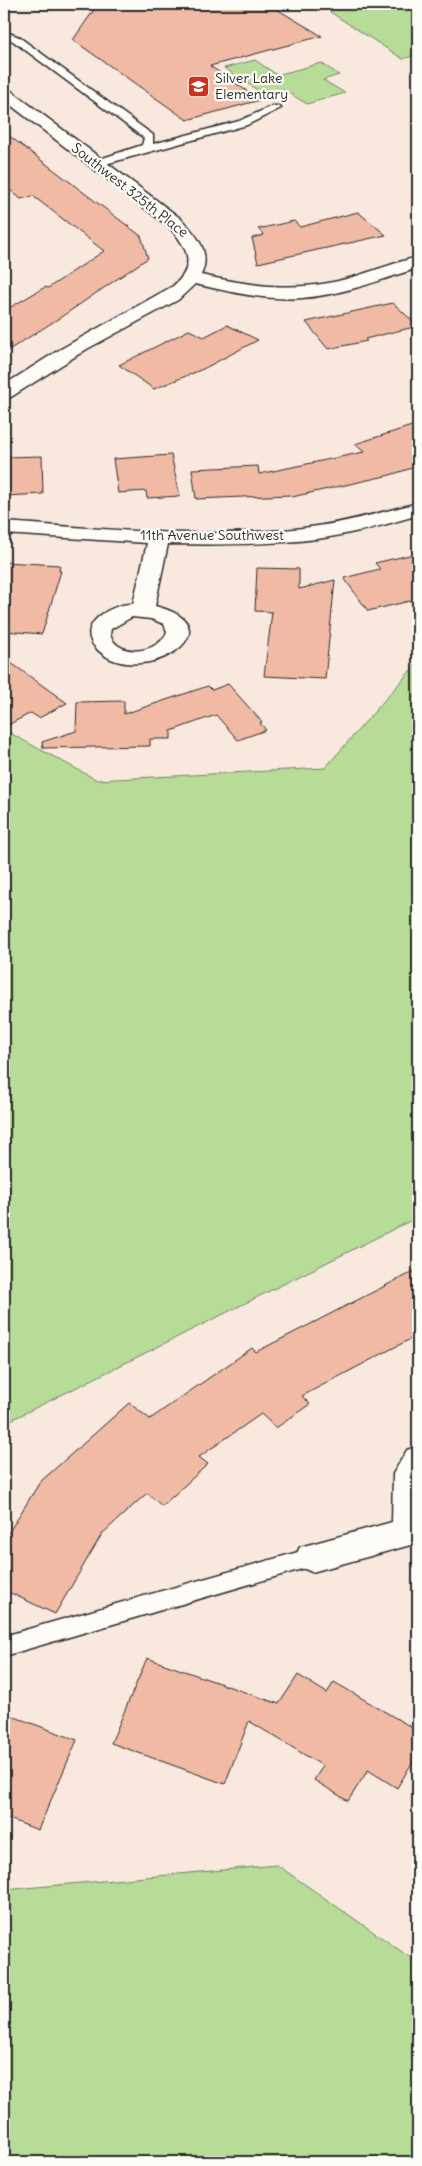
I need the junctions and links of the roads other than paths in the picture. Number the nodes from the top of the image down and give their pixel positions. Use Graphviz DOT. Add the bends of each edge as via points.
graph roads {
  1 [pos="4,34"];
  2 [pos="4,93"];
  3 [pos="276,108"];
  4 [pos="141,150"];
  5 [pos="98,163"];
  6 [pos="418,262"];
  7 [pos="191,278"];
  8 [pos="4,393"];
  9 [pos="418,509"];
  10 [pos="4,528"];
  11 [pos="159,537"];
  12 [pos="144,610"];
  13 [pos="418,1460"];
  14 [pos="413,1539"];
  15 [pos="312,1557"];
  16 [pos="4,1646"];
  1 -- 4 [label="lane" via="16,39 145,133 148,143"];
  2 -- 5 [label="street, Southwest 325th Place"];
  3 -- 4 [label="lane" via="243,123"];
  4 -- 5 [label="lane"];
  5 -- 7 [label="street, Southwest 325th Place" via="191,238 196,255"];
  6 -- 7 [label="street" via="351,284 286,293 254,291"];
  7 -- 8 [label="street" via="170,296"];
  9 -- 11 [label="street, 11th Avenue Southwest" via="361,526 318,532 267,537"];
  10 -- 11 [label="street, 11th Avenue Southwest"];
  11 -- 12 [label="street"];
  13 -- 14 [label="street" via="409,1474"];
  14 -- 15 [label="street"];
  15 -- 16 [label="lane"];
}
